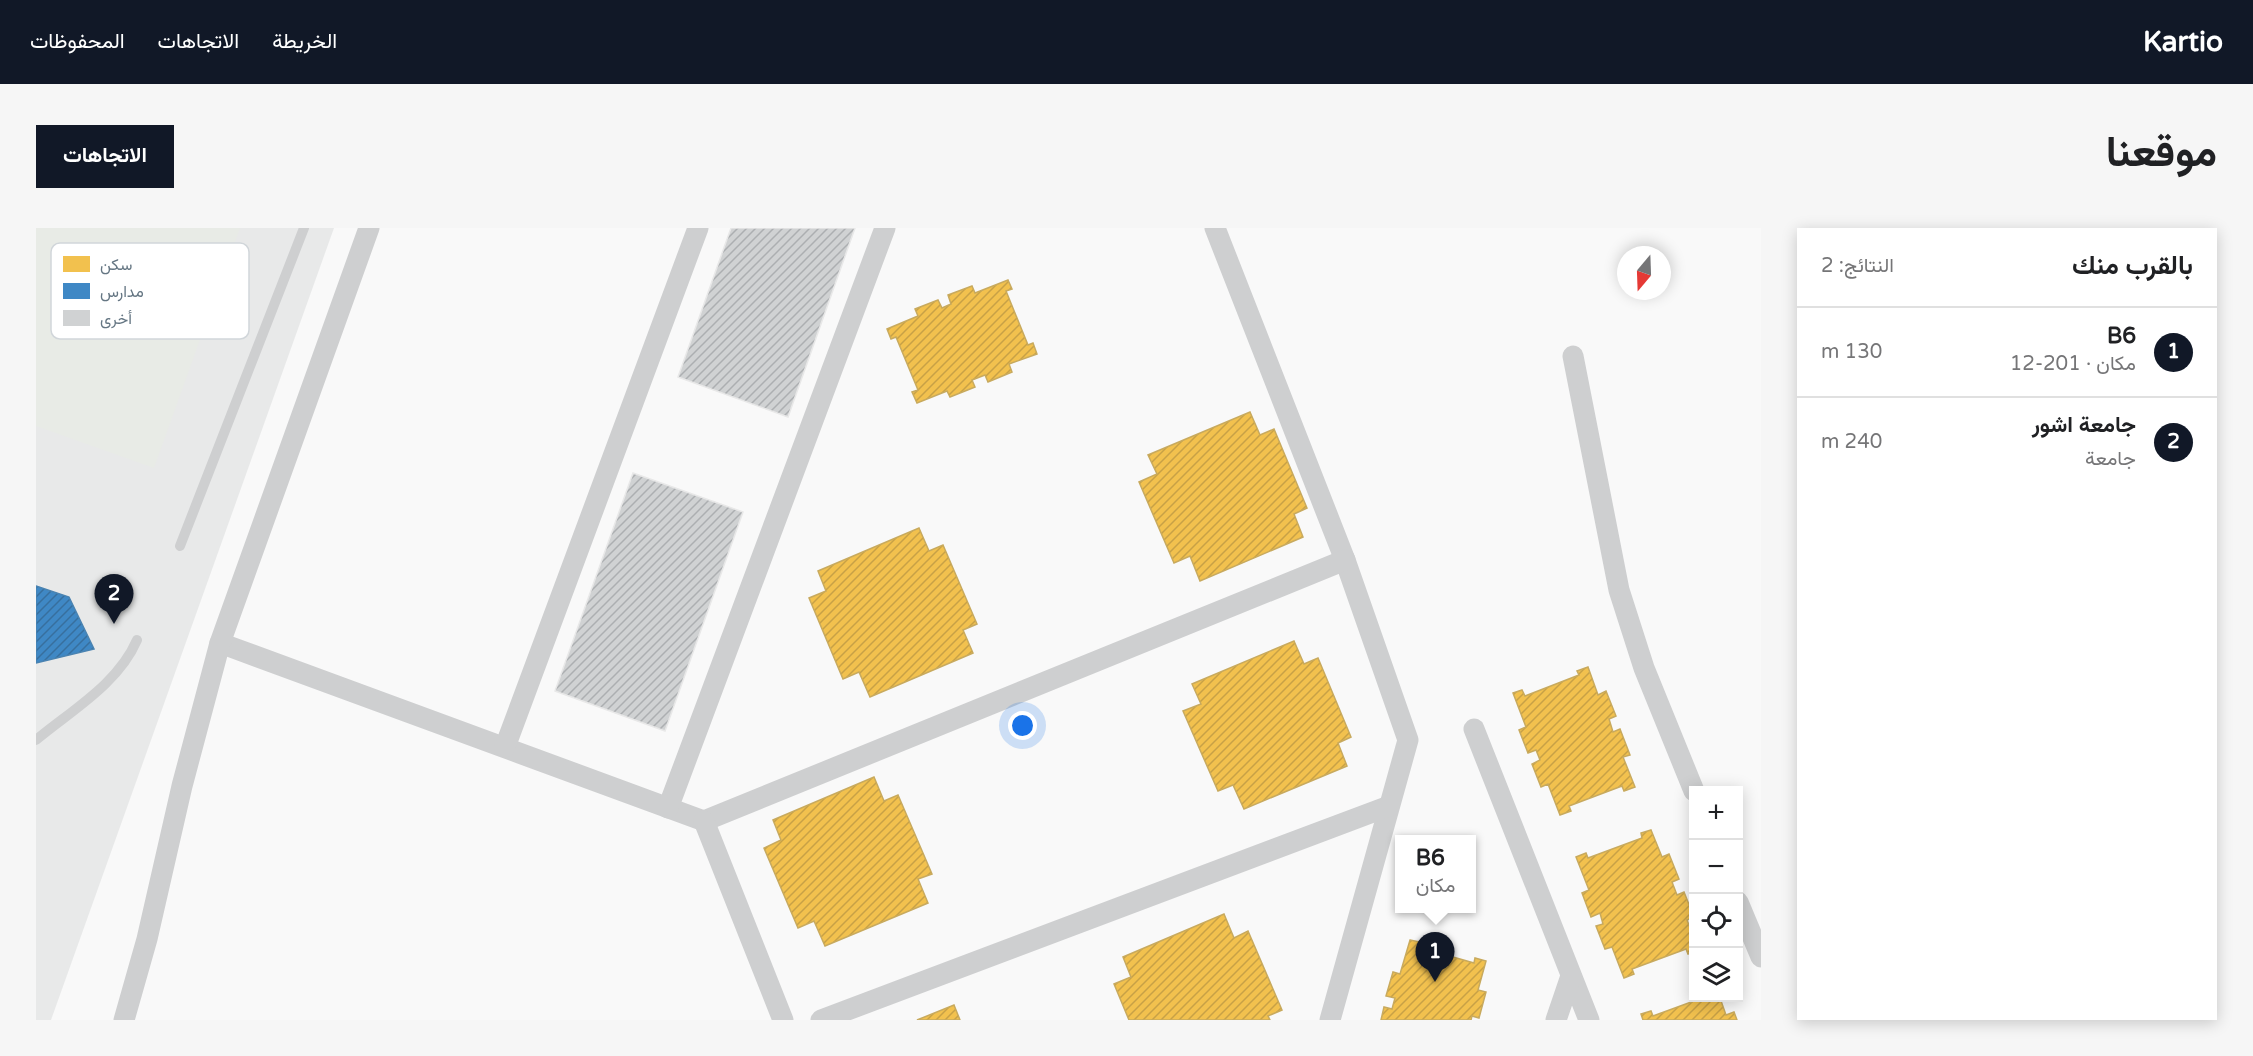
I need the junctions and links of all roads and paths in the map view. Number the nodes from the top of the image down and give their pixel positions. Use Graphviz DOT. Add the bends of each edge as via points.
graph roads {
  1 [pos="303,228"];
  2 [pos="369,228"];
  3 [pos="698,228"];
  4 [pos="885,228"];
  5 [pos="1215,228"];
  6 [pos="1573,356"];
  7 [pos="180,546"];
  8 [pos="1346,560"];
  9 [pos="137,640"];
  10 [pos="220,643"];
  11 [pos="1474,729"];
  12 [pos="36,740"];
  13 [pos="505,747"];
  14 [pos="1692,786"];
  15 [pos="1389,806"];
  16 [pos="668,808"];
  17 [pos="704,821"];
  18 [pos="1743,914"];
  19 [pos="1761,957"];
  20 [pos="1571,976"];
  21 [pos="124,1020"];
  22 [pos="783,1020"];
  23 [pos="821,1020"];
  24 [pos="1330,1020"];
  25 [pos="1556,1020"];
  26 [pos="1589,1020"];
  1 -- 7 [label="lane"];
  2 -- 10 [label="street"];
  3 -- 13 [label="street"];
  4 -- 16 [label="street"];
  5 -- 8 [label="street"];
  6 -- 14 [label="street" via="1620,590 1644,668"];
  8 -- 15 [label="street" via="1408,740"];
  8 -- 17 [label="street"];
  9 -- 12 [label="lane" via="131,654 107,683"];
  10 -- 13 [label="street"];
  10 -- 21 [label="street"];
  11 -- 20 [label="street"];
  13 -- 16 [label="street"];
  15 -- 23 [label="street"];
  15 -- 24 [label="street"];
  16 -- 17 [label="street"];
  17 -- 22 [label="street"];
  18 -- 19 [label="street"];
  20 -- 25 [label="street"];
  20 -- 26 [label="street"];
}
